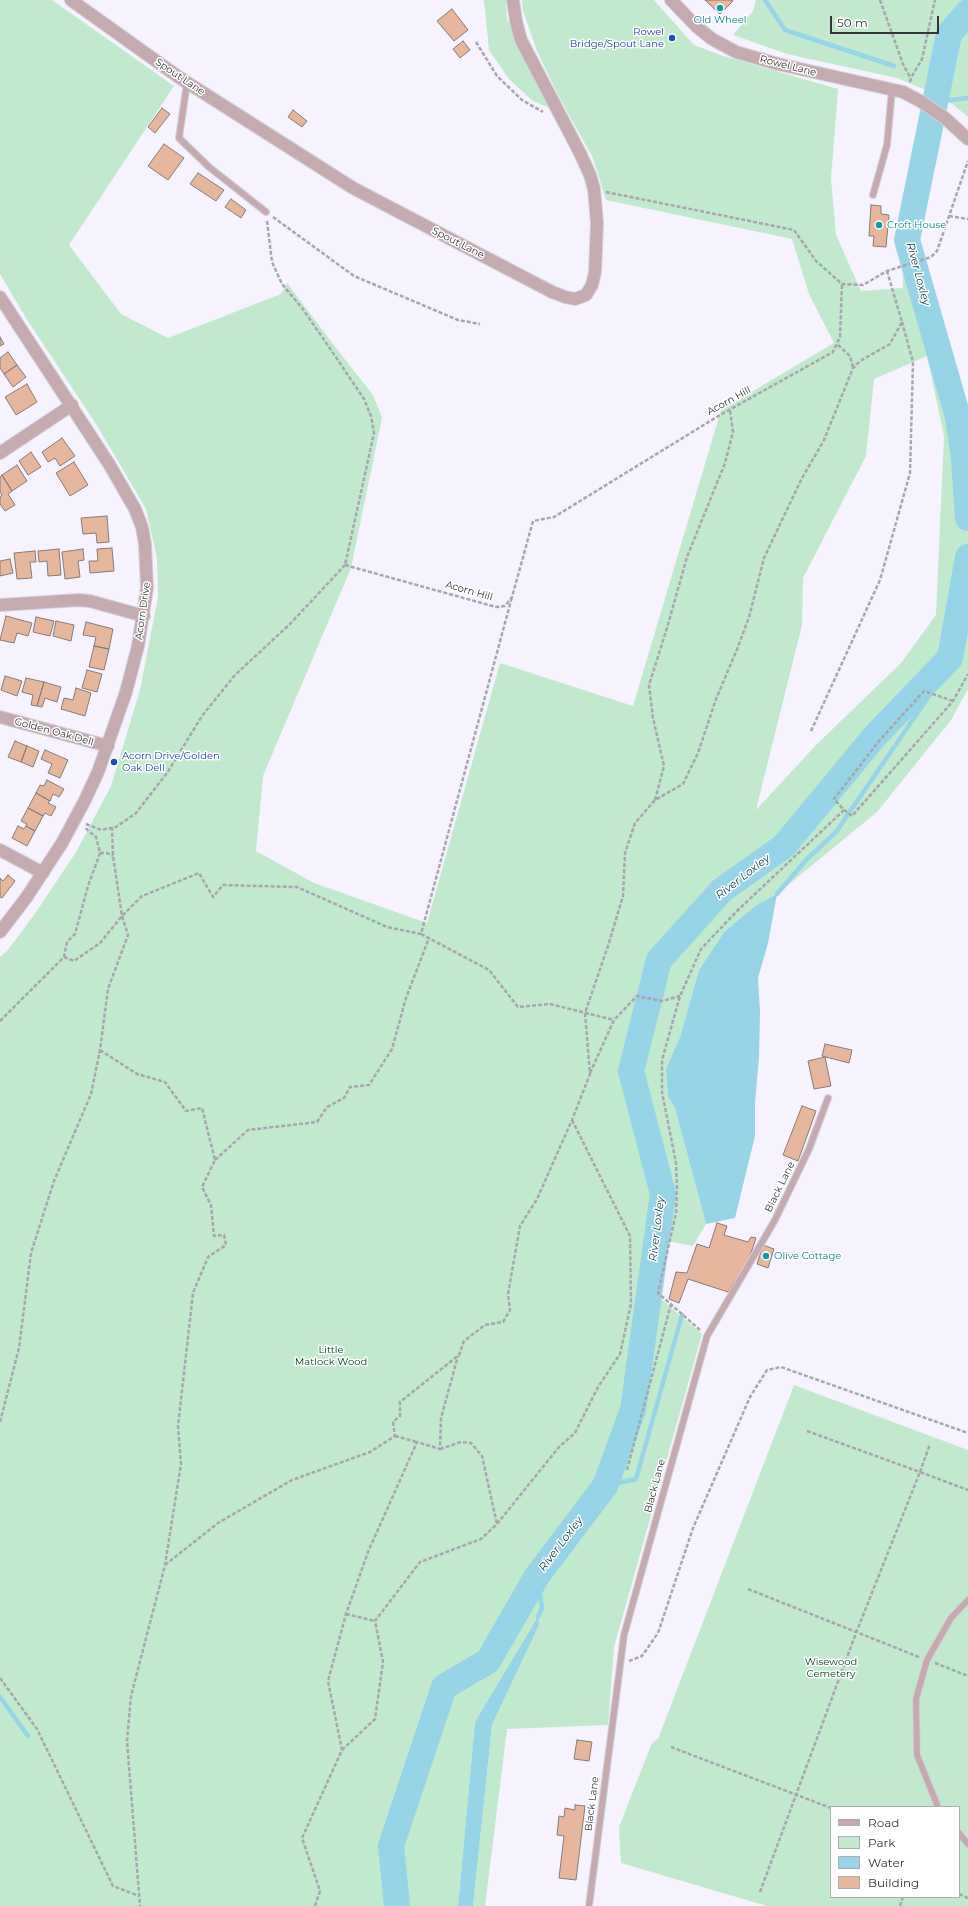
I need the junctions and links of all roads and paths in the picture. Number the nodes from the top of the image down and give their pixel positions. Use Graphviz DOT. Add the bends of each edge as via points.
graph roads {
  1 [pos="71,0"];
  2 [pos="513,0"];
  3 [pos="672,0"];
  4 [pos="880,0"];
  5 [pos="935,0"];
  6 [pos="476,42"];
  7 [pos="911,78"];
  8 [pos="187,83"];
  9 [pos="892,89"];
  10 [pos="908,95"];
  11 [pos="565,124"];
  12 [pos="968,139"];
  13 [pos="968,161"];
  14 [pos="594,189"];
  15 [pos="873,195"];
  16 [pos="266,212"];
  17 [pos="949,216"];
  18 [pos="968,219"];
  19 [pos="887,271"];
  20 [pos="842,284"];
  21 [pos="0,297"];
  22 [pos="902,322"];
  23 [pos="480,324"];
  24 [pos="838,345"];
  25 [pos="853,368"];
  26 [pos="72,405"];
  27 [pos="730,410"];
  28 [pos="0,453"];
  29 [pos="345,565"];
  30 [pos="512,597"];
  31 [pos="0,605"];
  32 [pos="144,616"];
  33 [pos="968,674"];
  34 [pos="953,701"];
  35 [pos="0,717"];
  36 [pos="811,731"];
  37 [pos="108,746"];
  38 [pos="655,800"];
  39 [pos="844,810"];
  40 [pos="75,819"];
  41 [pos="112,828"];
  42 [pos="96,837"];
  43 [pos="0,850"];
  44 [pos="100,853"];
  45 [pos="113,856"];
  46 [pos="43,873"];
  47 [pos="122,916"];
  48 [pos="0,932"];
  49 [pos="421,934"];
  50 [pos="429,938"];
  51 [pos="64,957"];
  52 [pos="680,996"];
  53 [pos="585,1013"];
  54 [pos="614,1020"];
  55 [pos="0,1021"];
  56 [pos="100,1050"];
  57 [pos="590,1074"];
  58 [pos="828,1098"];
  59 [pos="572,1120"];
  60 [pos="215,1160"];
  61 [pos="670,1304"];
  62 [pos="707,1336"];
  63 [pos="459,1355"];
  64 [pos="0,1422"];
  65 [pos="807,1431"];
  66 [pos="968,1433"];
  67 [pos="395,1436"];
  68 [pos="417,1442"];
  69 [pos="930,1444"];
  70 [pos="440,1449"];
  71 [pos="627,1470"];
  72 [pos="920,1472"];
  73 [pos="968,1490"];
  74 [pos="497,1524"];
  75 [pos="165,1565"];
  76 [pos="748,1589"];
  77 [pos="968,1600"];
  78 [pos="346,1614"];
  79 [pos="374,1621"];
  80 [pos="856,1633"];
  81 [pos="928,1660"];
  82 [pos="620,1661"];
  83 [pos="968,1676"];
  84 [pos="0,1678"];
  85 [pos="670,1747"];
  86 [pos="342,1750"];
  87 [pos="796,1795"];
  88 [pos="938,1806"];
  89 [pos="830,1808"];
  90 [pos="960,1834"];
  91 [pos="968,1844"];
  92 [pos="760,1892"];
  93 [pos="139,1896"];
  94 [pos="140,1906"];
  95 [pos="315,1906"];
  96 [pos="589,1906"];
  1 -- 8 [label="street, Spout Lane"];
  2 -- 11 [label="street, Spout Lane" via="522,40"];
  3 -- 9 [label="street, Rowel Lane" via="697,27 712,39 736,52"];
  4 -- 7 [label="path" via="903,64"];
  5 -- 7 [label="path" via="922,59"];
  6 -- 11 [label="path" via="497,76 522,100"];
  7 -- 10 [label="path"];
  8 -- 14 [label="street, Spout Lane" via="352,188 565,298 575,299 586,295 592,285 597,223"];
  8 -- 16 [label="lane" via="179,138 209,167"];
  9 -- 10 [label="street, Rowel Lane"];
  9 -- 15 [label="lane" via="887,145"];
  10 -- 12 [label="street, Rowel Lane" via="945,118"];
  11 -- 14 [label="street, Spout Lane" via="590,175"];
  13 -- 17 [label="path"];
  14 -- 20 [label="path" via="794,230 816,261"];
  16 -- 23 [label="path" via="354,276 458,320"];
  16 -- 29 [label="path" via="272,262 282,284 329,346 364,399 371,416 374,433"];
  17 -- 18 [label="path"];
  17 -- 19 [label="path" via="937,251 932,256"];
  19 -- 20 [label="path" via="863,285"];
  19 -- 22 [label="path"];
  20 -- 24 [label="path"];
  21 -- 26 [label="street, Acorn Drive"];
  22 -- 25 [label="path" via="890,344 860,361"];
  22 -- 36 [label="path" via="913,362 910,473 880,580"];
  24 -- 25 [label="path" via="850,356"];
  24 -- 27 [label="path, Acorn Hill" via="833,352"];
  25 -- 38 [label="path" via="824,440 801,480 764,558 747,623 716,699 698,753 683,784"];
  26 -- 28 [label="street"];
  26 -- 32 [label="street, Acorn Drive" via="123,486 142,527 148,565"];
  27 -- 30 [label="path, Acorn Hill" via="554,517 533,521"];
  27 -- 38 [label="path" via="733,432 724,462 686,557 649,685 653,718 664,766"];
  29 -- 30 [label="path, Acorn Hill" via="496,607 505,606"];
  29 -- 41 [label="path" via="290,623 235,675 202,716 167,773 136,813"];
  30 -- 49 [label="path"];
  31 -- 32 [label="street" via="79,600"];
  32 -- 37 [label="street, Acorn Drive" via="126,692"];
  33 -- 34 [label="path"];
  34 -- 39 [label="path" via="852,816"];
  34 -- 39 [label="path" via="924,691 879,741 834,798"];
  35 -- 37 [label="street, Golden Oak Dell"];
  37 -- 40 [label="street, Acorn Drive"];
  38 -- 53 [label="path" via="635,822 625,853 622,896"];
  39 -- 52 [label="path" via="700,949"];
  40 -- 41 [label="path" via="101,830"];
  40 -- 46 [label="street, Acorn Drive"];
  41 -- 45 [label="path"];
  42 -- 44 [label="path"];
  43 -- 46 [label="street"];
  44 -- 45 [label="path"];
  44 -- 51 [label="path" via="75,934 67,942"];
  45 -- 47 [label="path"];
  46 -- 48 [label="street, Acorn Drive"];
  47 -- 49 [label="path" via="142,896 199,873 213,897 223,885 297,887 387,928"];
  47 -- 51 [label="path" via="100,943 74,961"];
  47 -- 56 [label="path" via="128,935 108,989"];
  49 -- 50 [label="path"];
  50 -- 53 [label="path" via="489,970 518,1007 550,1004"];
  50 -- 60 [label="path" via="406,998 392,1049 369,1085 350,1087 344,1098 327,1107 317,1122 248,1130"];
  51 -- 55 [label="path"];
  52 -- 54 [label="path" via="662,1001 638,996"];
  52 -- 61 [label="path" via="662,1060 662,1092 676,1163 677,1186 676,1213 658,1293"];
  53 -- 54 [label="path"];
  53 -- 57 [label="path"];
  54 -- 57 [label="path"];
  56 -- 60 [label="path" via="137,1074 165,1082 186,1111 202,1108"];
  56 -- 64 [label="path" via="91,1094 54,1181 31,1253 19,1348"];
  57 -- 59 [label="path"];
  58 -- 62 [label="lane, Black Lane" via="809,1149 775,1220"];
  59 -- 63 [label="path" via="537,1199 520,1226 508,1294 510,1310 503,1322 484,1325 464,1341"];
  59 -- 74 [label="path" via="630,1236 632,1304 620,1354 598,1387 575,1433 559,1447"];
  60 -- 75 [label="path" via="202,1187 211,1205 214,1236 224,1235 226,1245 208,1257 193,1293 178,1426 181,1464"];
  61 -- 62 [label="path"];
  61 -- 71 [label="path"];
  62 -- 82 [label="lane, Black Lane" via="624,1636"];
  63 -- 67 [label="path" via="400,1402 400,1416 393,1422"];
  63 -- 70 [label="path" via="441,1418"];
  65 -- 72 [label="path"];
  66 -- 82 [label="path" via="781,1367 767,1370 750,1397 693,1528 658,1633 642,1656 633,1661"];
  67 -- 68 [label="path"];
  67 -- 75 [label="path" via="370,1452 292,1480 218,1522"];
  68 -- 70 [label="path"];
  68 -- 78 [label="path" via="368,1552"];
  69 -- 72 [label="path"];
  70 -- 74 [label="path" via="461,1442 471,1443 482,1456"];
  72 -- 73 [label="path"];
  72 -- 80 [label="path"];
  74 -- 79 [label="path" via="481,1539 420,1562"];
  75 -- 93 [label="path" via="131,1696 127,1741"];
  76 -- 80 [label="path"];
  77 -- 81 [label="lane" via="951,1618"];
  78 -- 79 [label="path"];
  78 -- 86 [label="path" via="328,1682"];
  79 -- 86 [label="path" via="383,1662 375,1719"];
  80 -- 81 [label="path"];
  80 -- 87 [label="path"];
  81 -- 83 [label="path"];
  81 -- 88 [label="lane" via="916,1700 917,1755"];
  82 -- 96 [label="lane, Black Lane"];
  84 -- 93 [label="path" via="37,1729 113,1886"];
  85 -- 87 [label="path"];
  86 -- 95 [label="path" via="302,1838 320,1891"];
  87 -- 89 [label="path"];
  87 -- 92 [label="path"];
  90 -- 91 [label="lane"];
  93 -- 94 [label="path"];
}
